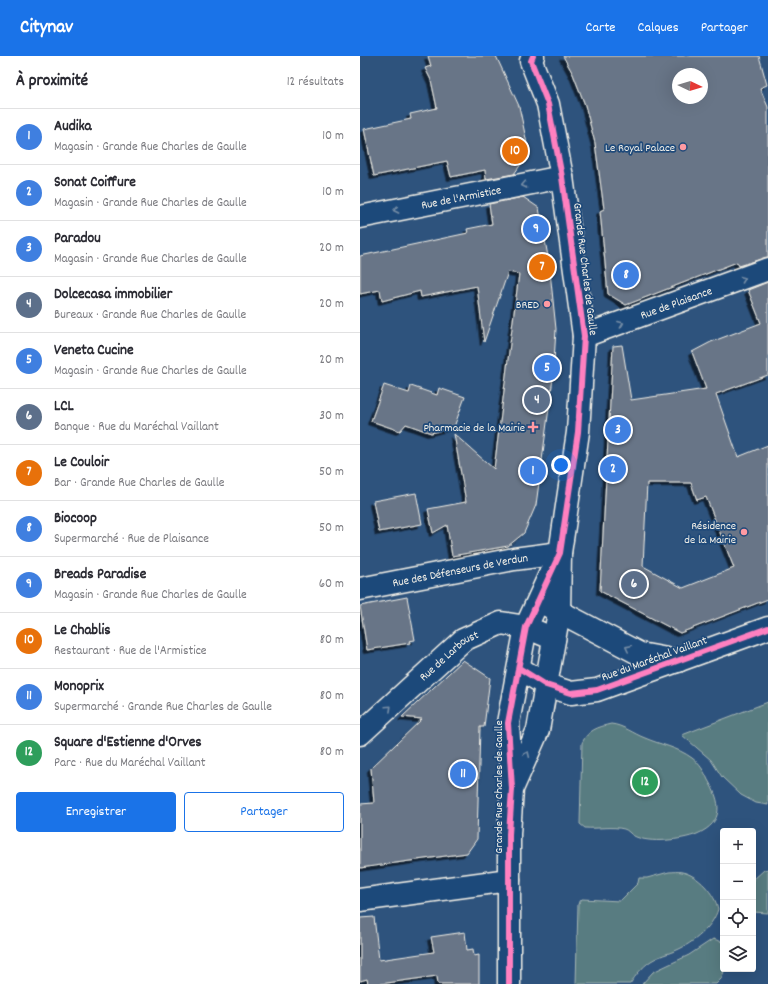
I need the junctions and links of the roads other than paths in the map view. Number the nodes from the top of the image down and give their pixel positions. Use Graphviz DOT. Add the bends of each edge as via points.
graph roads {
  1 [pos="531,58"];
  2 [pos="562,177"];
  3 [pos="360,217"];
  4 [pos="768,269"];
  5 [pos="584,336"];
  6 [pos="560,553"];
  7 [pos="360,589"];
  8 [pos="537,599"];
  9 [pos="559,612"];
  10 [pos="526,627"];
  11 [pos="768,628"];
  12 [pos="554,639"];
  13 [pos="679,661"];
  14 [pos="519,668"];
  15 [pos="546,685"];
  16 [pos="360,734"];
  17 [pos="512,790"];
  18 [pos="509,880"];
  19 [pos="360,900"];
  20 [pos="509,984"];
  1 -- 2 [label="street, Grande Rue Charles de Gaulle" via="548,104"];
  2 -- 3 [label="street, Rue de l'Armistice, one-way"];
  2 -- 5 [label="street, Grande Rue Charles de Gaulle"];
  5 -- 4 [label="street, Rue de Plaisance, one-way"];
  5 -- 6 [label="street, Grande Rue Charles de Gaulle" via="578,432"];
  6 -- 7 [label="street, Rue des Défenseurs de Verdun" via="514,559"];
  6 -- 8 [label="street, Grande Rue Charles de Gaulle"];
  6 -- 9 [label="street, Grande Rue Charles de Gaulle"];
  8 -- 9 [label="street, Rue du Maréchal Vaillant"];
  8 -- 10 [label="street, Grande Rue Charles de Gaulle"];
  9 -- 12 [label="street, Grande Rue Charles de Gaulle"];
  13 -- 9 [label="street, Rue du Maréchal Vaillant, one-way" via="640,654"];
  10 -- 12 [label="street, Rue de Larboust"];
  10 -- 14 [label="street, Grande Rue Charles de Gaulle"];
  16 -- 10 [label="street, Rue de Larboust, one-way" via="463,640 501,623"];
  11 -- 13 [label="street, Rue du Maréchal Vaillant"];
  12 -- 15 [label="street, Grande Rue Charles de Gaulle"];
  13 -- 15 [label="street, Rue du Maréchal Vaillant" via="597,690 571,693"];
  14 -- 15 [label="street"];
  14 -- 17 [label="street, Grande Rue Charles de Gaulle" via="508,723"];
  17 -- 15 [label="street, Grande Rue Charles de Gaulle, one-way" via="538,730"];
  17 -- 18 [label="street, Grande Rue Charles de Gaulle"];
  18 -- 19 [label="street"];
  18 -- 20 [label="street, Grande Rue Charles de Gaulle"];
}
